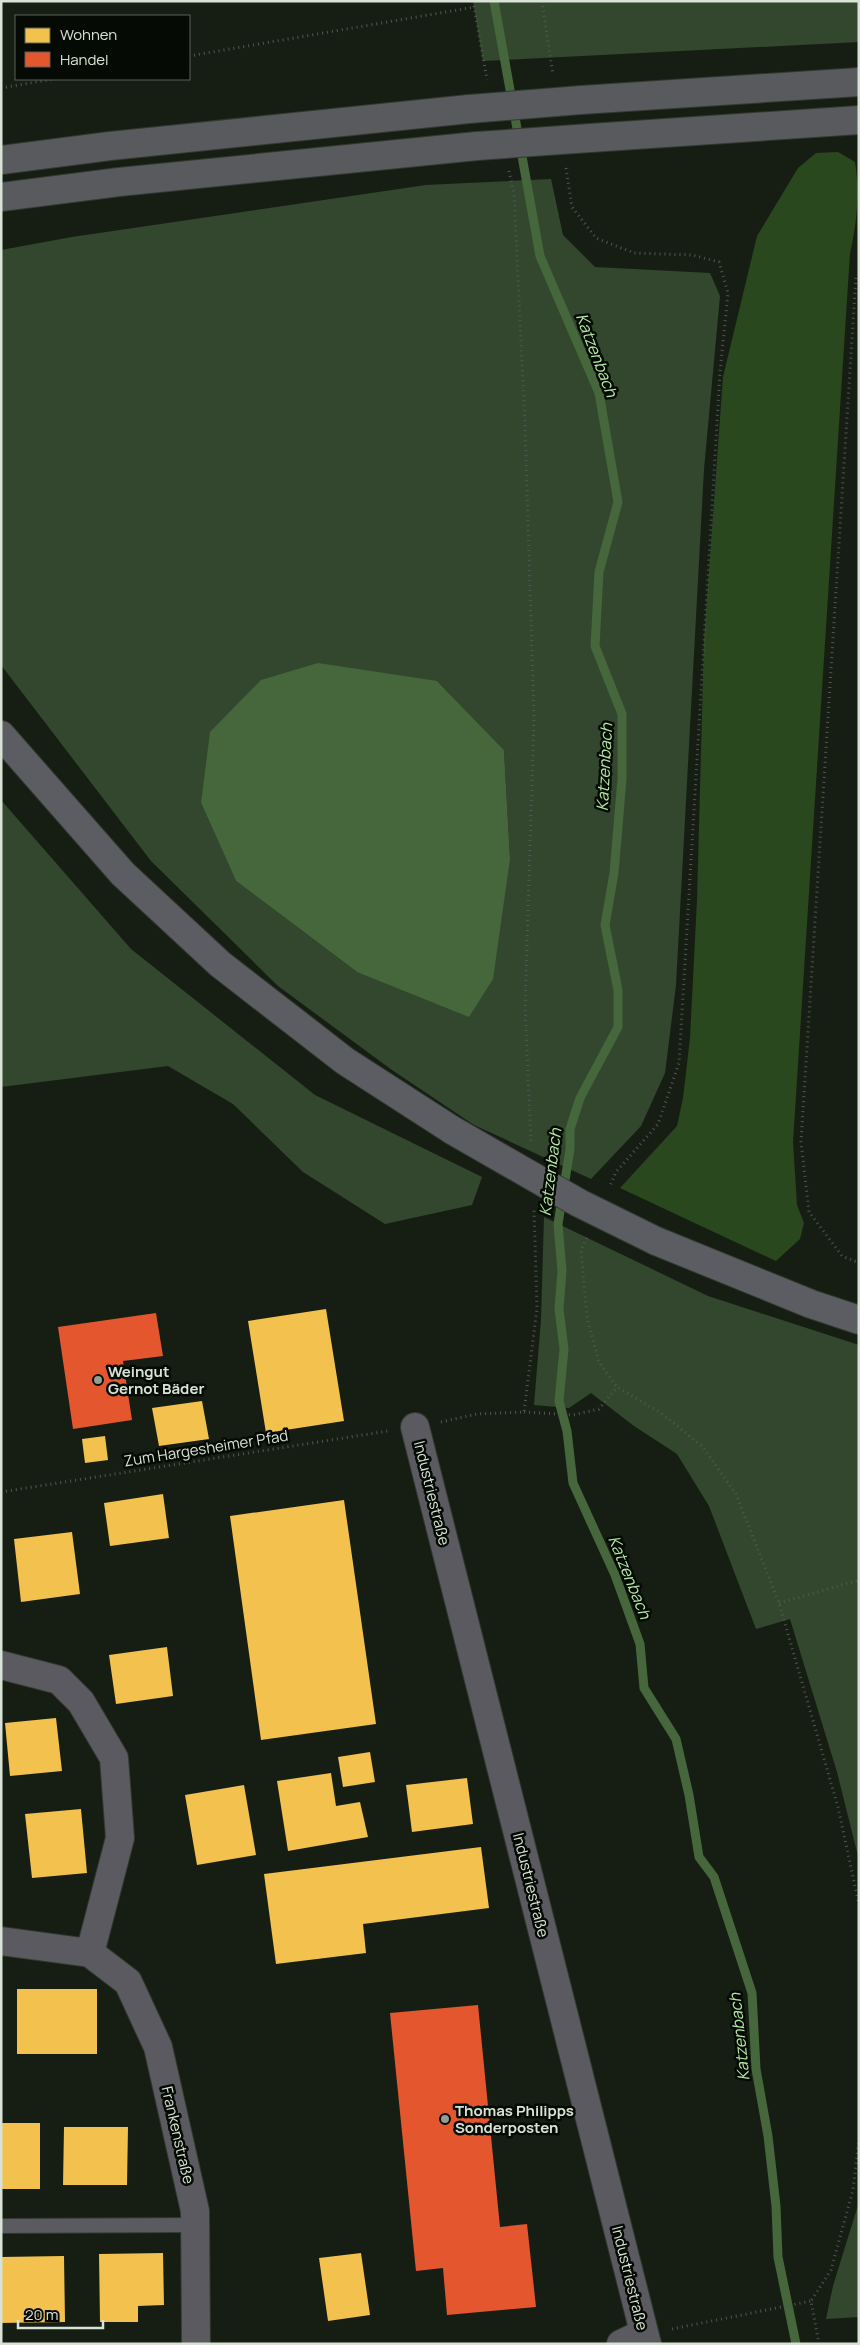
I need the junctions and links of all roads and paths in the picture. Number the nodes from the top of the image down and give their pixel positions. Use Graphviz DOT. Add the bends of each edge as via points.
graph roads {
  1 [pos="473,1"];
  2 [pos="542,1"];
  3 [pos="474,7"];
  4 [pos="190,56"];
  5 [pos="47,80"];
  6 [pos="554,80"];
  7 [pos="859,82"];
  8 [pos="1,88"];
  9 [pos="490,89"];
  10 [pos="859,120"];
  11 [pos="565,158"];
  12 [pos="1,160"];
  13 [pos="507,164"];
  14 [pos="1,197"];
  15 [pos="859,275"];
  16 [pos="1,735"];
  17 [pos="531,1151"];
  18 [pos="608,1189"];
  19 [pos="534,1209"];
  20 [pos="589,1232"];
  21 [pos="859,1263"];
  22 [pos="859,1320"];
  23 [pos="617,1388"];
  24 [pos="524,1412"];
  25 [pos="415,1427"];
  26 [pos="1,1492"];
  27 [pos="859,1580"];
  28 [pos="779,1603"];
  29 [pos="1,1665"];
  30 [pos="859,1905"];
  31 [pos="1,1941"];
  32 [pos="90,1954"];
  33 [pos="859,2139"];
  34 [pos="195,2225"];
  35 [pos="1,2226"];
  36 [pos="811,2301"];
  37 [pos="638,2340"];
  38 [pos="196,2344"];
  39 [pos="819,2344"];
  1 -- 3 [label="path"];
  2 -- 6 [label="path"];
  3 -- 4 [label="path"];
  3 -- 9 [label="path"];
  5 -- 8 [label="path"];
  7 -- 12 [label="highway, bridge" via="469,109"];
  10 -- 14 [label="highway, bridge" via="477,146"];
  11 -- 18 [label="path" via="572,207 596,238 634,253 692,255 719,262 728,293 719,392 679,1063 658,1124 616,1172"];
  13 -- 17 [label="path" via="514,202 534,717 525,1007"];
  15 -- 21 [label="path" via="856,276 801,1142 809,1212 842,1256"];
  16 -- 22 [label="main road, bridge" via="123,874 220,964 345,1060 452,1130 579,1203 656,1240 810,1304"];
  19 -- 24 [label="path" via="537,1308"];
  20 -- 23 [label="path" via="581,1250 587,1318 599,1362"];
  23 -- 24 [label="path, Zum Hargesheimer Pfad" via="598,1409 573,1415"];
  23 -- 28 [label="path" via="662,1414 702,1446 736,1494"];
  24 -- 25 [label="path, Zum Hargesheimer Pfad" via="477,1414"];
  25 -- 26 [label="path, Zum Hargesheimer Pfad"];
  25 -- 37 [label="street, Industriestraße"];
  27 -- 28 [label="path"];
  28 -- 30 [label="path" via="838,1808"];
  29 -- 32 [label="street" via="59,1680 81,1702 114,1758 120,1838"];
  31 -- 32 [label="street, Frankenstraße"];
  32 -- 34 [label="street, Frankenstraße" via="128,1982 158,2046 195,2212"];
  33 -- 36 [label="path" via="853,2190 831,2270"];
  34 -- 35 [label="lane"];
  34 -- 38 [label="street, Frankenstraße"];
  36 -- 37 [label="path"];
  36 -- 39 [label="path"];
}
